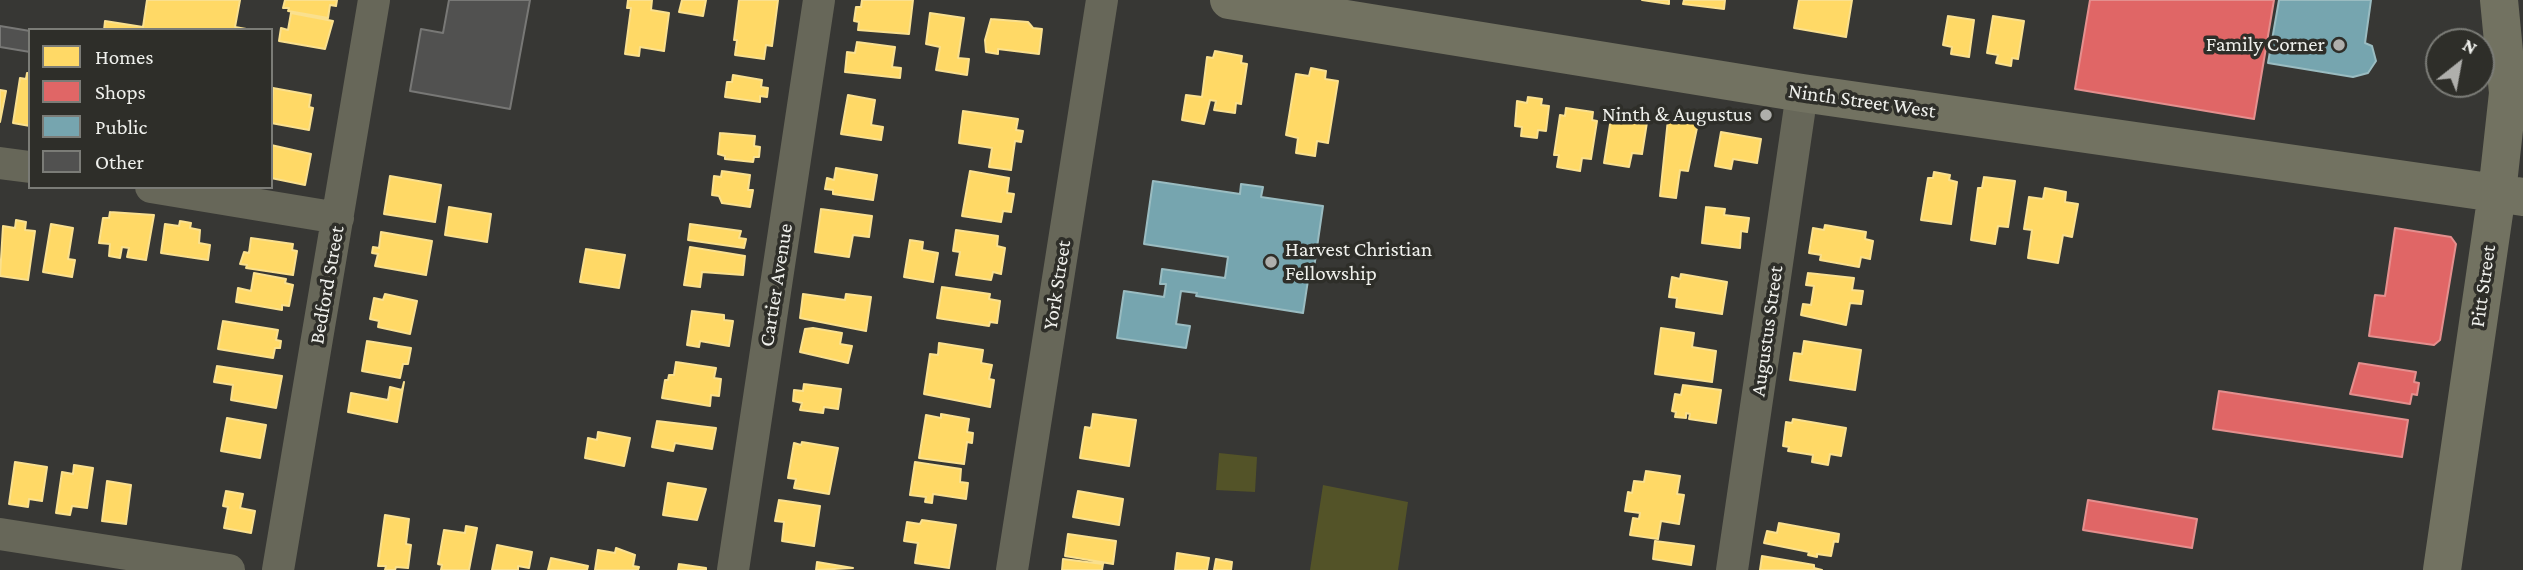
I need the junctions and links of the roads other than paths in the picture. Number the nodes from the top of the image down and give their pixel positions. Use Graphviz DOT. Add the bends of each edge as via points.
graph roads {
  1 [pos="374,0"];
  2 [pos="819,0"];
  3 [pos="1102,0"];
  4 [pos="1229,0"];
  5 [pos="2499,0"];
  6 [pos="1802,93"];
  7 [pos="0,163"];
  8 [pos="28,167"];
  9 [pos="163,189"];
  10 [pos="2510,195"];
  11 [pos="338,218"];
  12 [pos="0,534"];
  13 [pos="229,570"];
  14 [pos="278,570"];
  15 [pos="733,570"];
  16 [pos="1012,570"];
  17 [pos="1732,570"];
  18 [pos="2442,570"];
  1 -- 11 [label="street, Bedford Street"];
  2 -- 15 [label="street, Cartier Avenue"];
  3 -- 16 [label="street, York Street"];
  4 -- 6 [label="main road, Ninth Street West"];
  5 -- 10 [label="main road, Pitt Street" via="2508,93"];
  6 -- 10 [label="main road, Ninth Street West"];
  6 -- 17 [label="street, Augustus Street"];
  7 -- 8 [label="street"];
  9 -- 11 [label="street"];
  10 -- 18 [label="main road, Pitt Street"];
  11 -- 14 [label="street, Bedford Street"];
  12 -- 13 [label="street"];
}
